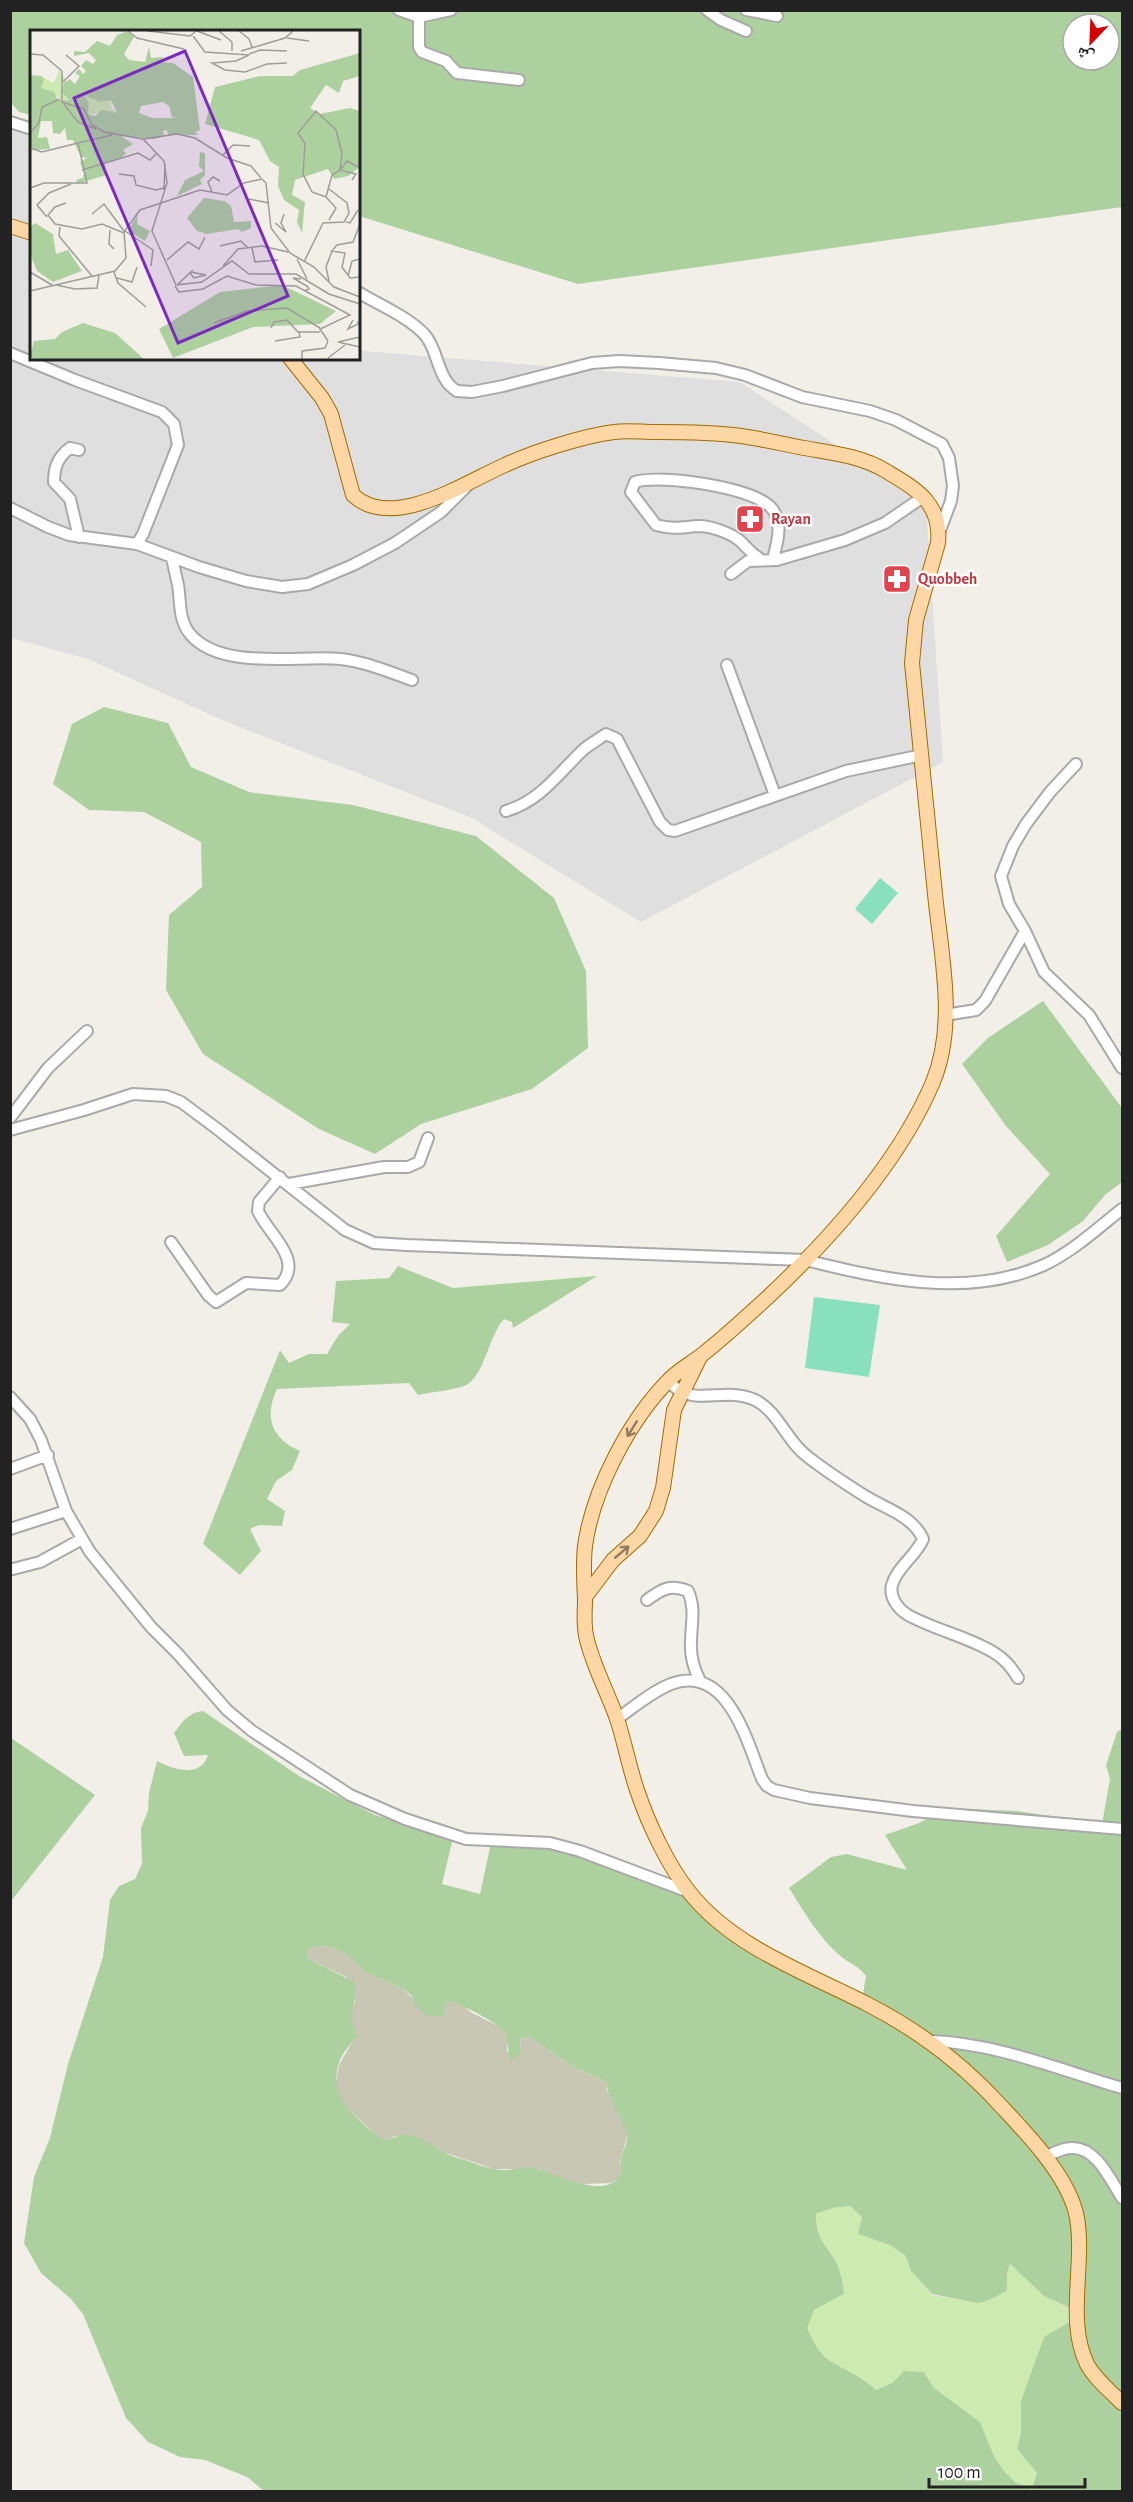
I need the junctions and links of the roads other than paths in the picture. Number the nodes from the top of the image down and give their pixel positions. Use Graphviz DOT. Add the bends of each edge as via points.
graph roads {
  1 [pos="399,10"];
  2 [pos="451,10"];
  3 [pos="706,10"];
  4 [pos="746,10"];
  5 [pos="777,16"];
  6 [pos="419,17"];
  7 [pos="746,31"];
  8 [pos="519,80"];
  9 [pos="10,122"];
  10 [pos="30,128"];
  11 [pos="10,226"];
  12 [pos="30,232"];
  13 [pos="360,293"];
  14 [pos="10,353"];
  15 [pos="292,360"];
  16 [pos="79,450"];
  17 [pos="472,482"];
  18 [pos="923,497"];
  19 [pos="10,508"];
  20 [pos="939,533"];
  21 [pos="79,537"];
  22 [pos="137,544"];
  23 [pos="172,558"];
  24 [pos="760,559"];
  25 [pos="772,560"];
  26 [pos="731,574"];
  27 [pos="727,665"];
  28 [pos="412,680"];
  29 [pos="922,755"];
  30 [pos="1076,764"];
  31 [pos="775,795"];
  32 [pos="506,811"];
  33 [pos="1025,931"];
  34 [pos="945,1015"];
  35 [pos="87,1032"];
  36 [pos="1122,1068"];
  37 [pos="10,1118"];
  38 [pos="10,1130"];
  39 [pos="428,1138"];
  40 [pos="280,1177"];
  41 [pos="289,1184"];
  42 [pos="1122,1209"];
  43 [pos="171,1242"];
  44 [pos="805,1260"];
  45 [pos="700,1357"];
  46 [pos="668,1381"];
  47 [pos="682,1392"];
  48 [pos="10,1397"];
  49 [pos="652,1397"];
  50 [pos="674,1410"];
  51 [pos="48,1455"];
  52 [pos="10,1469"];
  53 [pos="66,1510"];
  54 [pos="10,1529"];
  55 [pos="82,1539"];
  56 [pos="13,1569"];
  57 [pos="585,1596"];
  58 [pos="647,1600"];
  59 [pos="1017,1678"];
  60 [pos="700,1681"];
  61 [pos="617,1719"];
  62 [pos="1122,1829"];
  63 [pos="689,1892"];
  64 [pos="931,2041"];
  65 [pos="1122,2088"];
  66 [pos="1044,2157"];
  67 [pos="1122,2198"];
  68 [pos="1122,2403"];
  1 -- 6 [label="street"];
  2 -- 6 [label="street"];
  3 -- 7 [label="street"];
  4 -- 5 [label="street"];
  6 -- 8 [label="street" via="422,52 446,61 457,73"];
  9 -- 10 [label="street"];
  11 -- 12 [label="main road"];
  13 -- 20 [label="street" via="426,336 446,382 457,391 503,386 592,363 659,363 716,368 802,397 896,420 942,444 949,458 951,501"];
  14 -- 22 [label="street" via="162,412 174,424 178,439 174,457"];
  15 -- 17 [label="main road" via="332,414 349,483 353,495 361,502 402,508"];
  16 -- 21 [label="street" via="70,448 62,454 54,469 54,482 70,499"];
  17 -- 18 [label="main road" via="506,464 605,434 698,432 836,452 873,463 911,485"];
  17 -- 23 [label="street" via="441,512 395,543 308,584 268,585"];
  18 -- 20 [label="main road" via="932,508"];
  18 -- 25 [label="street" via="885,523 844,540"];
  19 -- 21 [label="street"];
  20 -- 29 [label="main road" via="912,648"];
  21 -- 22 [label="street"];
  22 -- 23 [label="street"];
  23 -- 28 [label="street" via="182,619 191,634 210,649 260,659 341,659"];
  24 -- 25 [label="street"];
  24 -- 25 [label="street" via="741,541 715,530 656,525 631,492 635,482 656,478 735,489 758,498 773,509 778,522"];
  24 -- 26 [label="street" via="748,561"];
  27 -- 31 [label="street"];
  29 -- 31 [label="street" via="846,771"];
  29 -- 34 [label="main road"];
  30 -- 33 [label="street" via="1026,824 1001,876 1009,904"];
  31 -- 32 [label="street" via="681,829 668,830 660,822 617,739 606,734 584,749 542,792"];
  33 -- 34 [label="street" via="985,1001 976,1010"];
  33 -- 36 [label="street" via="1044,972 1089,1015"];
  34 -- 44 [label="main road" via="941,1058 912,1121 886,1164"];
  35 -- 37 [label="street" via="48,1068"];
  38 -- 40 [label="street" via="133,1094 166,1096 181,1102"];
  39 -- 41 [label="street" via="419,1162 408,1167 384,1167"];
  40 -- 41 [label="street"];
  40 -- 43 [label="street" via="259,1202 258,1211 289,1261 289,1272 280,1285 246,1283 216,1302"];
  41 -- 44 [label="street" via="345,1230 375,1243"];
  42 -- 44 [label="street" via="1042,1265 972,1284 896,1279"];
  44 -- 45 [label="main road"];
  45 -- 46 [label="main road"];
  45 -- 47 [label="main road"];
  46 -- 47 [label="street"];
  46 -- 49 [label="main road"];
  47 -- 50 [label="main road"];
  47 -- 59 [label="street" via="704,1396 736,1394 756,1401 806,1456 909,1520 923,1539 919,1551 892,1585 897,1605 907,1614 994,1652 1008,1663"];
  48 -- 51 [label="street" via="30,1419"];
  49 -- 50 [label="main road"];
  49 -- 57 [label="main road, one-way" via="616,1455 592,1518 582,1573"];
  57 -- 50 [label="main road, one-way" via="613,1560 640,1536 656,1511"];
  51 -- 52 [label="street"];
  51 -- 53 [label="street"];
  53 -- 54 [label="street"];
  53 -- 55 [label="street"];
  55 -- 56 [label="street" via="40,1562"];
  55 -- 63 [label="street" via="151,1627 227,1710 268,1743 350,1795 466,1839 550,1843"];
  57 -- 61 [label="main road" via="587,1641"];
  58 -- 60 [label="street" via="666,1587 688,1591 694,1614 692,1662"];
  60 -- 61 [label="street" via="664,1687"];
  60 -- 62 [label="street" via="728,1703 762,1779 774,1790 912,1811"];
  61 -- 63 [label="main road" via="638,1794 668,1860"];
  63 -- 64 [label="main road" via="714,1918 752,1944"];
  64 -- 65 [label="street" via="1011,2055"];
  64 -- 66 [label="main road" via="997,2102"];
  66 -- 67 [label="street" via="1074,2147 1087,2152 1100,2163"];
  66 -- 68 [label="main road" via="1067,2191 1077,2219 1079,2342 1089,2369"];
}
